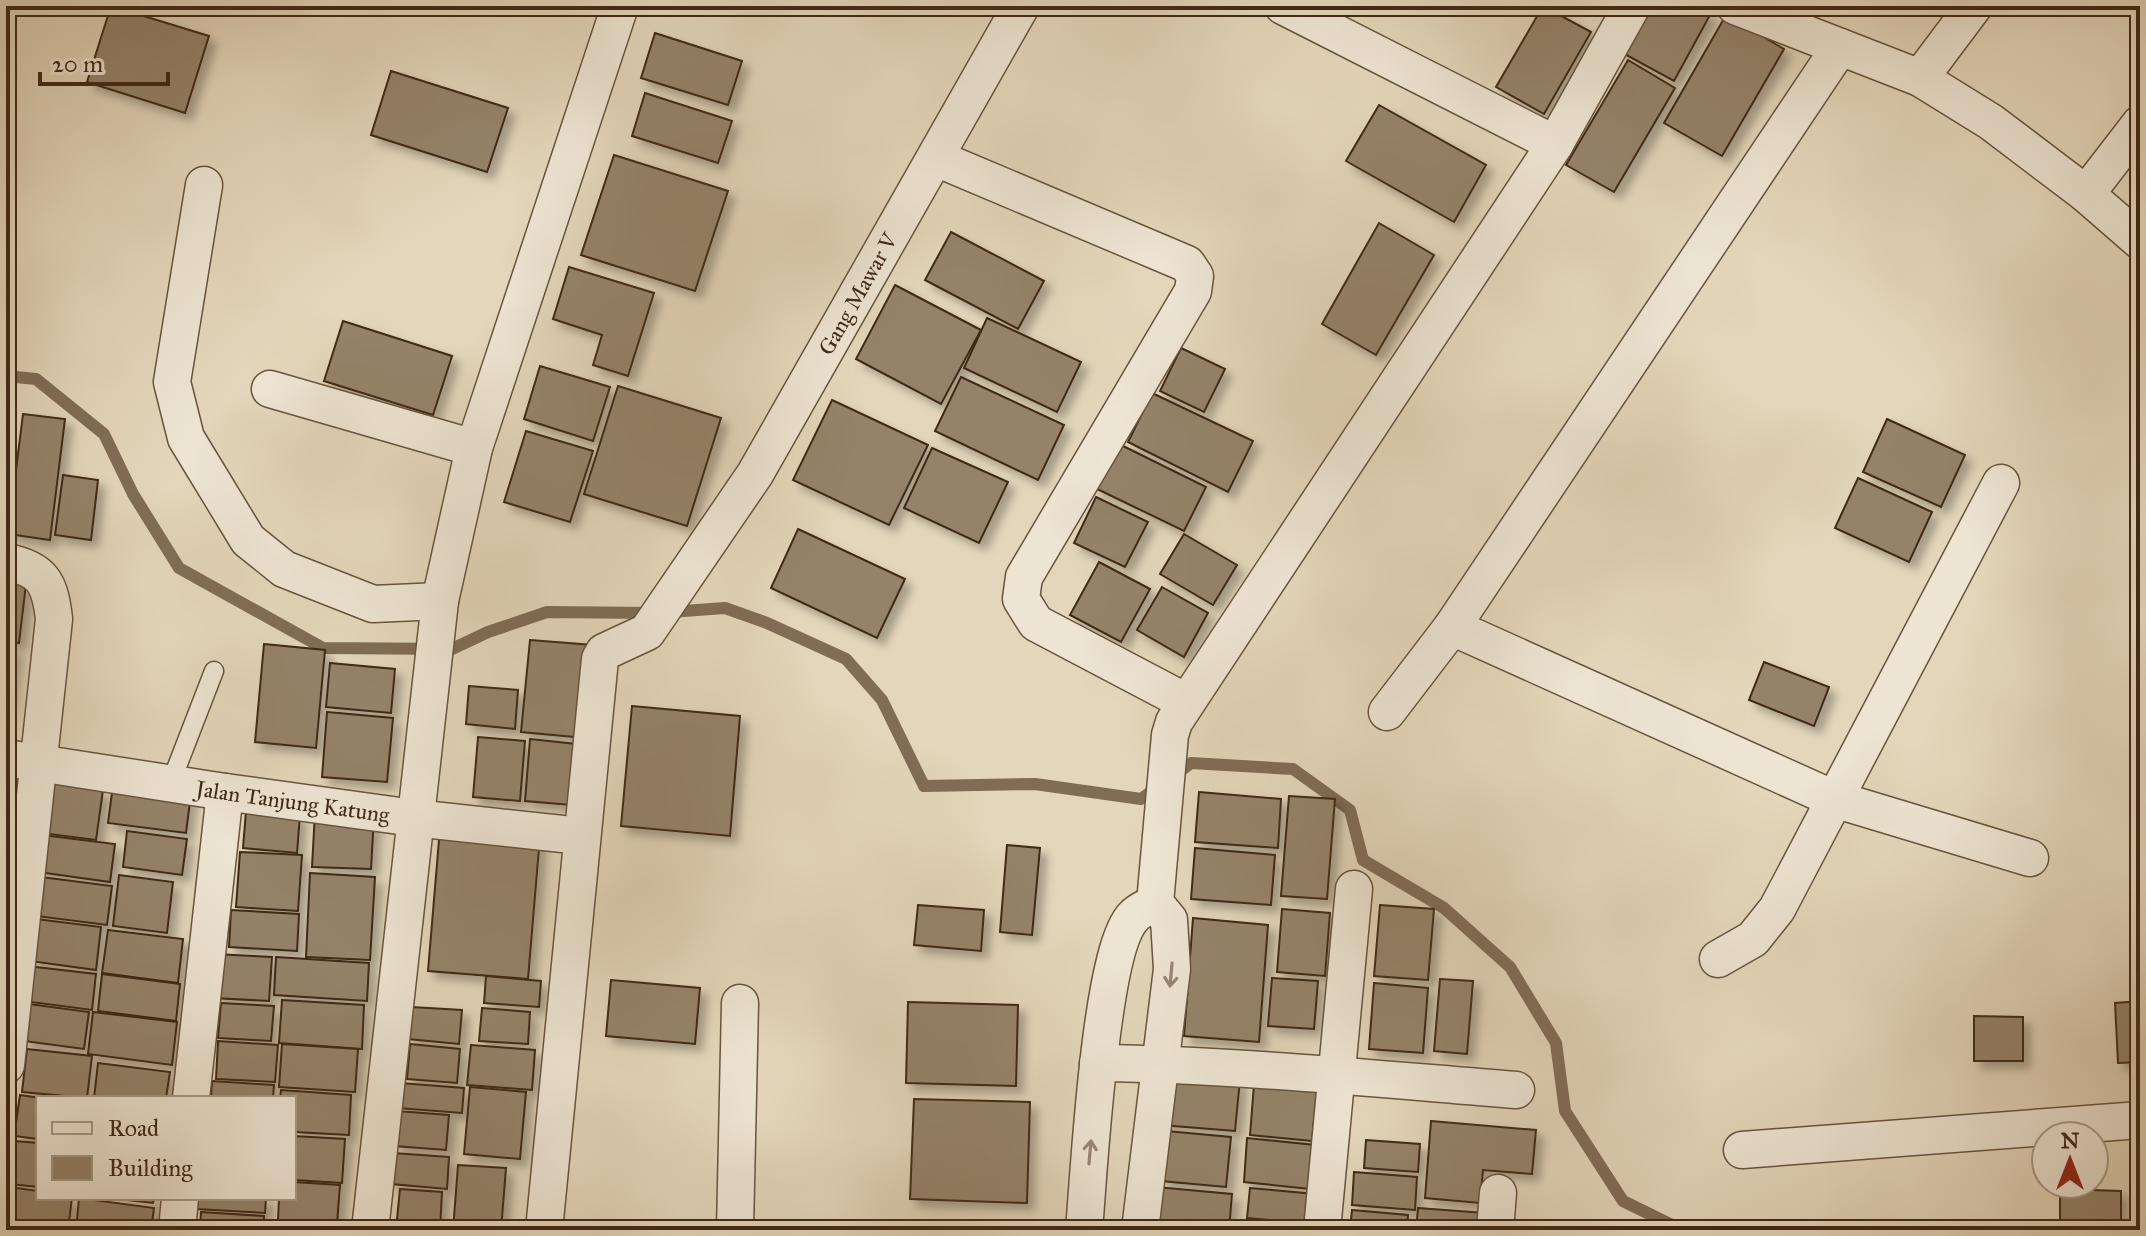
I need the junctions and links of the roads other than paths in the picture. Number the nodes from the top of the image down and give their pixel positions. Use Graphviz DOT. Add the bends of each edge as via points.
graph roads {
  1 [pos="620,6"];
  2 [pos="1021,6"];
  3 [pos="1283,6"];
  4 [pos="1632,6"];
  5 [pos="1735,6"];
  6 [pos="1974,6"];
  7 [pos="1840,47"];
  8 [pos="1920,78"];
  9 [pos="2140,124"];
  10 [pos="1555,144"];
  11 [pos="936,158"];
  12 [pos="204,185"];
  13 [pos="2086,194"];
  14 [pos="2140,241"];
  15 [pos="270,389"];
  16 [pos="474,448"];
  17 [pos="2001,483"];
  18 [pos="22,568"];
  19 [pos="438,614"];
  20 [pos="1452,627"];
  21 [pos="214,671"];
  22 [pos="1186,702"];
  23 [pos="1387,712"];
  24 [pos="23,760"];
  25 [pos="171,782"];
  26 [pos="225,792"];
  27 [pos="1834,799"];
  28 [pos="414,818"];
  29 [pos="581,836"];
  30 [pos="2030,858"];
  31 [pos="1354,889"];
  32 [pos="1155,903"];
  33 [pos="12,951"];
  34 [pos="1718,959"];
  35 [pos="740,1003"];
  36 [pos="1098,1063"];
  37 [pos="1159,1064"];
  38 [pos="6,1065"];
  39 [pos="1337,1075"];
  40 [pos="1516,1090"];
  41 [pos="191,1096"];
  42 [pos="2140,1120"];
  43 [pos="1742,1150"];
  44 [pos="1498,1193"];
  45 [pos="180,1200"];
  46 [pos="177,1230"];
  47 [pos="370,1230"];
  48 [pos="544,1230"];
  49 [pos="735,1230"];
  50 [pos="1084,1230"];
  51 [pos="1140,1230"];
  52 [pos="1322,1230"];
  53 [pos="1495,1230"];
  1 -- 16 [label="street"];
  2 -- 11 [label="street, Gang Mawar V"];
  3 -- 10 [label="street"];
  4 -- 10 [label="street"];
  5 -- 7 [label="street"];
  6 -- 8 [label="street"];
  7 -- 8 [label="street"];
  7 -- 20 [label="street"];
  8 -- 13 [label="street" via="1991,122"];
  9 -- 13 [label="street"];
  10 -- 22 [label="street"];
  11 -- 22 [label="street" via="1187,264 1195,276 1193,291 1024,577 1021,599 1036,623"];
  11 -- 29 [label="street, Gang Mawar V" via="755,474 647,632 604,652 600,659"];
  12 -- 19 [label="street" via="172,382 186,438 248,540 284,569 373,604"];
  13 -- 14 [label="street"];
  15 -- 16 [label="street"];
  16 -- 19 [label="street"];
  17 -- 27 [label="street"];
  18 -- 24 [label="street" via="47,584 54,619"];
  19 -- 28 [label="street"];
  20 -- 23 [label="street"];
  20 -- 27 [label="street"];
  21 -- 25 [label="lane"];
  22 -- 32 [label="street" via="1170,735"];
  24 -- 25 [label="street, Jalan Tanjung Katung"];
  24 -- 33 [label="street"];
  25 -- 26 [label="street, Jalan Tanjung Katung"];
  26 -- 28 [label="street, Jalan Tanjung Katung"];
  26 -- 41 [label="street"];
  27 -- 30 [label="street"];
  27 -- 34 [label="street" via="1777,909 1753,939"];
  28 -- 29 [label="street, Jalan Tanjung Katung"];
  28 -- 47 [label="street"];
  29 -- 48 [label="street"];
  31 -- 39 [label="street"];
  32 -- 36 [label="street" via="1133,916 1117,948"];
  32 -- 37 [label="street, one-way" via="1169,920 1172,969"];
  33 -- 38 [label="street"];
  35 -- 49 [label="street"];
  36 -- 37 [label="street"];
  50 -- 36 [label="street, one-way"];
  37 -- 39 [label="street"];
  37 -- 51 [label="street"];
  39 -- 40 [label="street"];
  39 -- 52 [label="street"];
  42 -- 43 [label="street"];
  44 -- 53 [label="street"];
  45 -- 46 [label="street"];
}
